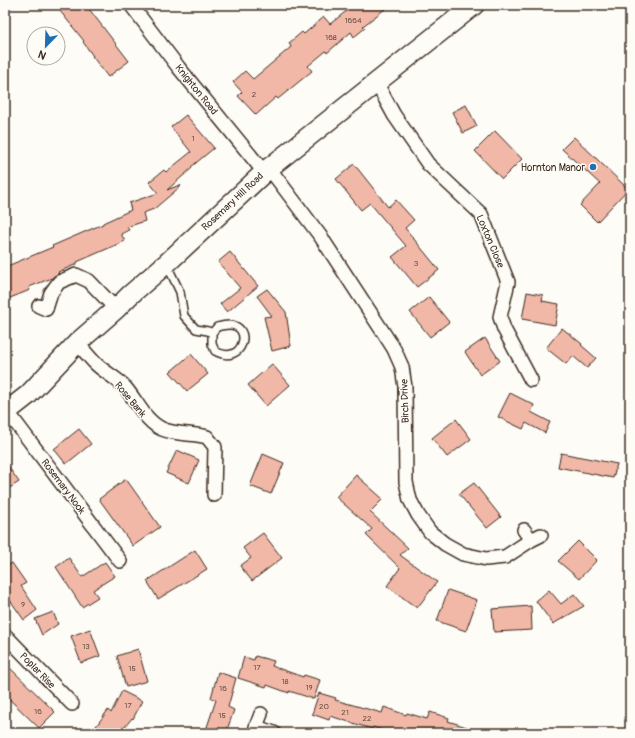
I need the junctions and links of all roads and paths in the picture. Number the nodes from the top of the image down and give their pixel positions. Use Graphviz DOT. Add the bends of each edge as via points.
graph roads {
  1 [pos="132,5"];
  2 [pos="474,5"];
  3 [pos="376,82"];
  4 [pos="266,170"];
  5 [pos="166,263"];
  6 [pos="39,306"];
  7 [pos="116,309"];
  8 [pos="212,333"];
  9 [pos="77,343"];
  10 [pos="531,380"];
  11 [pos="6,412"];
  12 [pos="214,495"];
  13 [pos="532,535"];
  14 [pos="120,561"];
  15 [pos="5,635"];
  16 [pos="72,704"];
  17 [pos="262,714"];
  18 [pos="255,730"];
  19 [pos="274,733"];
  1 -- 4 [label="street, Knighton Road" via="179,68"];
  2 -- 3 [label="main road, Rosemary Hill Road"];
  3 -- 4 [label="main road, Rosemary Hill Road"];
  3 -- 10 [label="street, Loxton Close" via="394,115 428,164 481,214 508,282 500,317"];
  4 -- 5 [label="main road, Rosemary Hill Road"];
  4 -- 13 [label="street, Birch Drive" via="321,237 394,349 402,367 404,387 406,482 410,500 430,532 463,554 486,559 505,557"];
  5 -- 7 [label="main road, Rosemary Hill Road"];
  5 -- 8 [label="lane" via="180,292 184,316 196,329"];
  6 -- 7 [label="street" via="46,309 51,293 59,282 76,276 89,281"];
  7 -- 9 [label="main road, Rosemary Hill Road"];
  8 -- 8 [label="lane" via="212,344 215,351 221,355 233,353 242,345 242,335 237,327 221,326"];
  9 -- 11 [label="main road, Rosemary Hill Road" via="28,395"];
  9 -- 12 [label="street, Rose Bank" via="95,364 122,385 154,425 172,432 207,437 215,447"];
  11 -- 14 [label="street, Rosemary Nook"];
  15 -- 16 [label="street, Poplar Rise"];
  17 -- 18 [label="street"];
  18 -- 19 [label="street"];
}
